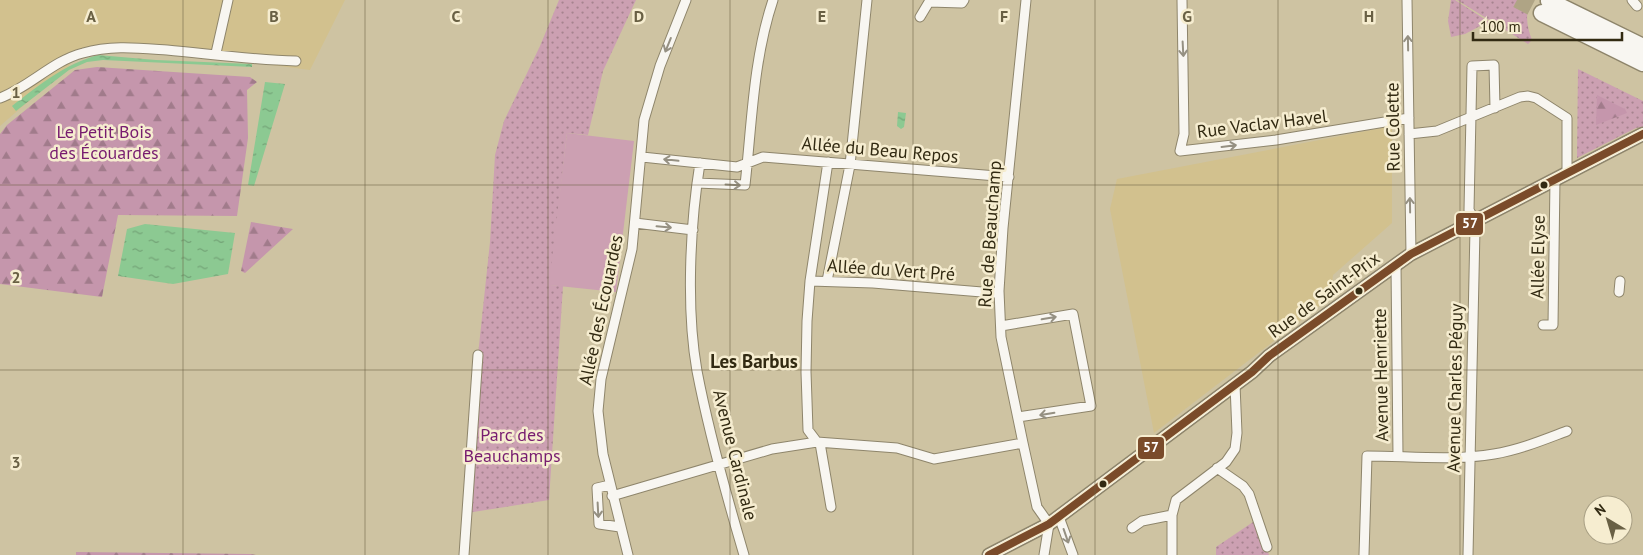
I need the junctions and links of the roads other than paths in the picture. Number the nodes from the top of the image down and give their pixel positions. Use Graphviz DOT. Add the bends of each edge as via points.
graph roads {
  1 [pos="228,0"];
  2 [pos="686,0"];
  3 [pos="773,0"];
  4 [pos="867,0"];
  5 [pos="964,0"];
  6 [pos="1026,0"];
  7 [pos="1182,0"];
  8 [pos="1407,0"];
  9 [pos="1546,7"];
  10 [pos="920,17"];
  11 [pos="1643,47"];
  12 [pos="216,53"];
  13 [pos="296,61"];
  14 [pos="1643,63"];
  15 [pos="0,98"];
  16 [pos="1495,108"];
  17 [pos="1409,118"];
  18 [pos="1471,118"];
  19 [pos="1409,134"];
  20 [pos="1640,138"];
  21 [pos="642,157"];
  22 [pos="748,161"];
  23 [pos="828,162"];
  24 [pos="700,163"];
  25 [pos="850,165"];
  26 [pos="1567,172"];
  27 [pos="1009,177"];
  28 [pos="1555,179"];
  29 [pos="697,183"];
  30 [pos="1475,221"];
  31 [pos="635,223"];
  32 [pos="693,230"];
  33 [pos="1411,254"];
  34 [pos="1396,265"];
  35 [pos="810,280"];
  36 [pos="827,280"];
  37 [pos="1620,281"];
  38 [pos="999,291"];
  39 [pos="1619,292"];
  40 [pos="1543,325"];
  41 [pos="1001,326"];
  42 [pos="478,355"];
  43 [pos="1235,385"];
  44 [pos="1018,417"];
  45 [pos="1567,431"];
  46 [pos="818,442"];
  47 [pos="1023,443"];
  48 [pos="1398,456"];
  49 [pos="1469,456"];
  50 [pos="717,465"];
  51 [pos="1217,468"];
  52 [pos="610,485"];
  53 [pos="612,496"];
  54 [pos="831,507"];
  55 [pos="1172,514"];
  56 [pos="1054,520"];
  57 [pos="620,527"];
  58 [pos="1132,528"];
  59 [pos="1267,546"];
  60 [pos="464,555"];
  61 [pos="628,555"];
  62 [pos="744,555"];
  63 [pos="989,555"];
  64 [pos="1044,555"];
  65 [pos="1073,555"];
  66 [pos="1172,555"];
  67 [pos="1364,555"];
  68 [pos="1468,555"];
  1 -- 12 [label="street"];
  2 -- 21 [label="street, Allée des Écouardes, one-way" via="660,66 644,120"];
  3 -- 22 [label="street" via="756,75"];
  4 -- 25 [label="street"];
  5 -- 10 [label="street" via="962,3 929,2"];
  6 -- 27 [label="street, Rue de Beauchamp"];
  7 -- 17 [label="street, Rue Vaclav Havel, one-way" via="1184,126 1180,151 1276,140"];
  17 -- 8 [label="street, Rue Colette, one-way"];
  9 -- 11 [label="highway"];
  9 -- 14 [label="highway"];
  12 -- 13 [label="street"];
  12 -- 15 [label="street" via="127,47 99,49 72,56 17,91"];
  16 -- 18 [label="street"];
  16 -- 18 [label="street, Avenue Charles Péguy" via="1494,66 1472,66"];
  16 -- 26 [label="street" via="1528,96 1567,118"];
  17 -- 19 [label="street, Rue Colette"];
  18 -- 19 [label="street" via="1437,130"];
  18 -- 30 [label="street, Avenue Charles Péguy" via="1469,210"];
  33 -- 19 [label="street, Rue Colette, one-way"];
  20 -- 26 [label="street, Rue de Saint-Prix"];
  24 -- 21 [label="street, Allée du Beau Repos, one-way"];
  21 -- 31 [label="street, Allée des Écouardes"];
  22 -- 23 [label="street, Allée du Beau Repos" via="763,157"];
  22 -- 24 [label="street, Allée du Beau Repos" via="737,167"];
  29 -- 22 [label="street, one-way" via="745,185"];
  23 -- 25 [label="street, Allée du Beau Repos"];
  23 -- 35 [label="street"];
  24 -- 29 [label="street, Avenue Cardinale"];
  25 -- 27 [label="street, Allée du Beau Repos"];
  25 -- 36 [label="street"];
  26 -- 28 [label="street, Rue de Saint-Prix"];
  27 -- 38 [label="street, Rue de Beauchamp"];
  28 -- 30 [label="street, Rue de Saint-Prix"];
  28 -- 40 [label="street, Allée Elyse" via="1553,325"];
  29 -- 32 [label="street, Avenue Cardinale"];
  30 -- 33 [label="street, Rue de Saint-Prix"];
  30 -- 49 [label="street, Avenue Charles Péguy"];
  31 -- 32 [label="street, one-way"];
  31 -- 52 [label="street, Allée des Écouardes" via="632,249 601,379 598,411"];
  32 -- 50 [label="street, Avenue Cardinale" via="692,307 697,369"];
  33 -- 34 [label="street, Rue de Saint-Prix"];
  34 -- 43 [label="street, Rue de Saint-Prix"];
  34 -- 48 [label="street, Avenue Henriette"];
  35 -- 36 [label="street, Allée du Vert Pré"];
  35 -- 46 [label="street" via="806,364 808,430"];
  36 -- 38 [label="street, Allée du Vert Pré" via="985,293"];
  37 -- 39 [label="street"];
  38 -- 41 [label="street, Rue de Beauchamp"];
  41 -- 44 [label="street, Rue de Beauchamp"];
  41 -- 44 [label="street, one-way" via="1073,314 1091,406"];
  42 -- 60 [label="street"];
  43 -- 51 [label="street" via="1235,449"];
  43 -- 56 [label="street, Rue de Saint-Prix"];
  44 -- 47 [label="street, Rue de Beauchamp"];
  45 -- 49 [label="street" via="1494,454"];
  46 -- 47 [label="street" via="897,448 934,460"];
  46 -- 50 [label="street" via="772,449"];
  46 -- 54 [label="street"];
  47 -- 56 [label="street, Rue de Beauchamp" via="1037,507"];
  48 -- 49 [label="street"];
  48 -- 67 [label="street" via="1367,456"];
  49 -- 68 [label="street, Avenue Charles Péguy"];
  50 -- 53 [label="street"];
  50 -- 62 [label="street, Avenue Cardinale"];
  51 -- 55 [label="street" via="1176,500"];
  51 -- 59 [label="street" via="1243,486"];
  52 -- 53 [label="street, Allée des Écouardes"];
  52 -- 57 [label="street, one-way" via="597,488 599,524"];
  53 -- 57 [label="street, Allée des Écouardes"];
  55 -- 58 [label="street" via="1142,521"];
  55 -- 66 [label="street"];
  56 -- 63 [label="street, Rue de Saint-Prix"];
  56 -- 64 [label="street"];
  56 -- 65 [label="street, Rue de Beauchamp, one-way"];
  57 -- 61 [label="street, Allée des Écouardes"];
}
